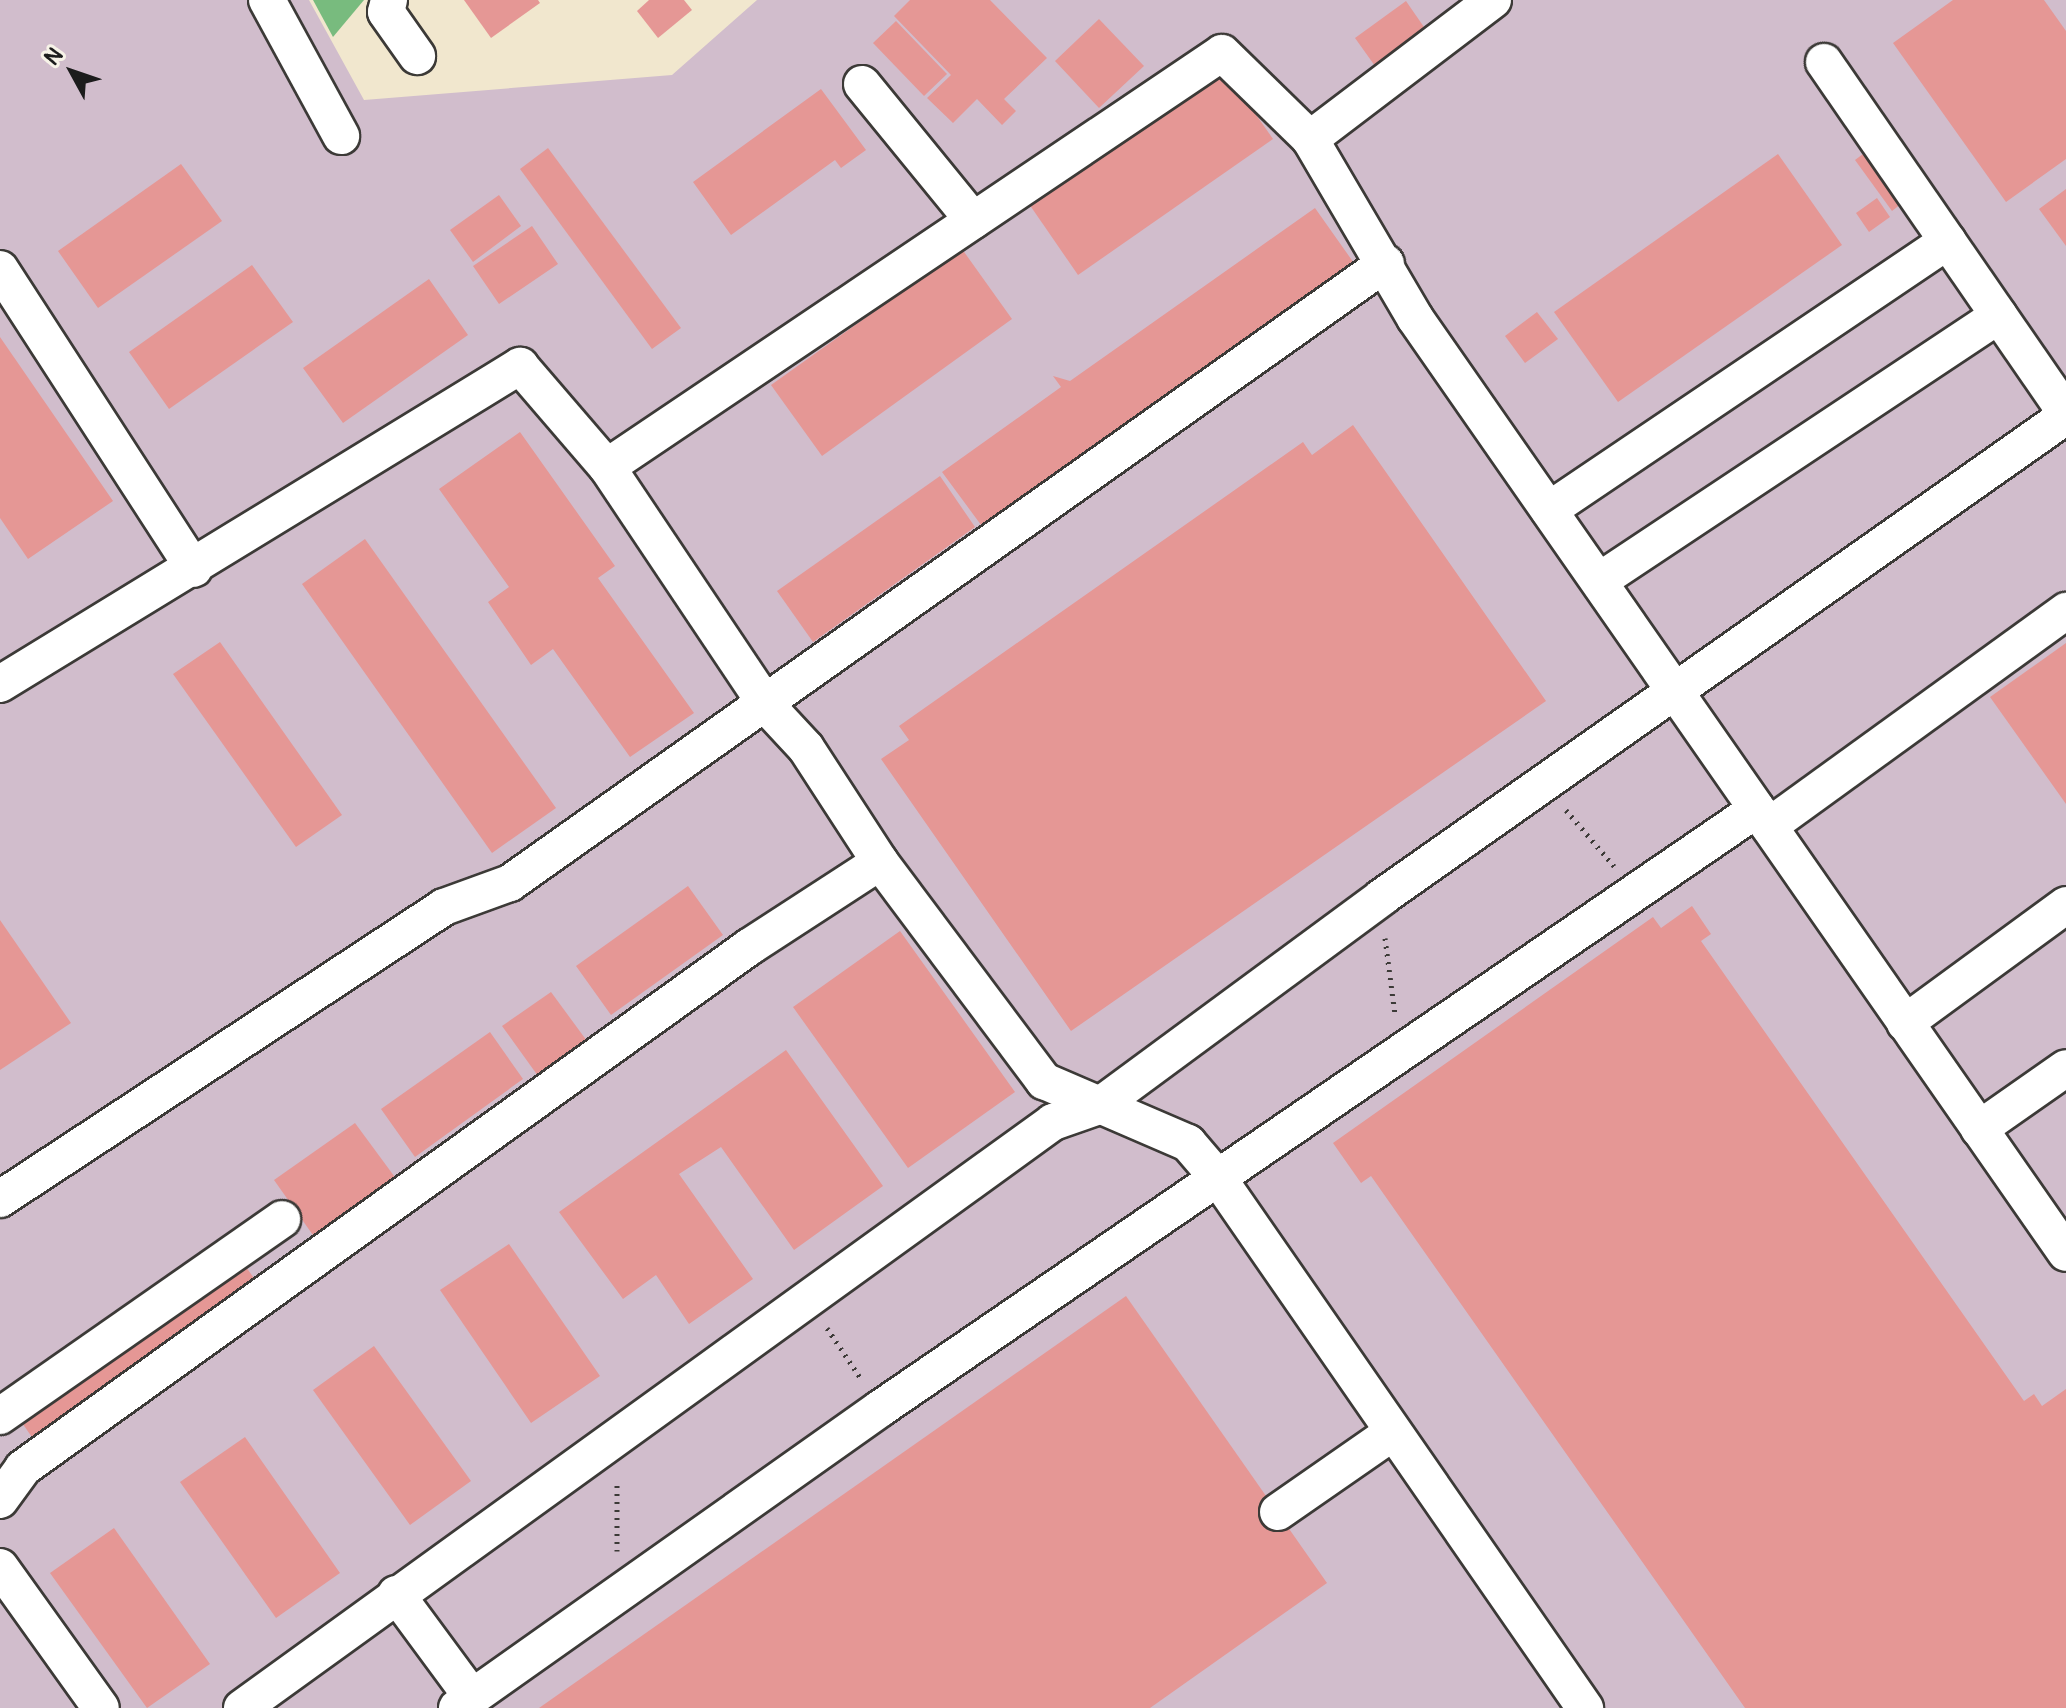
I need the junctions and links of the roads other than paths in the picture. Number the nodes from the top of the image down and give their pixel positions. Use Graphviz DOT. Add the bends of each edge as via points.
graph roads {
  1 [pos="267,0"];
  2 [pos="389,0"];
  3 [pos="1479,1"];
  4 [pos="417,56"];
  5 [pos="1824,62"];
  6 [pos="862,84"];
  7 [pos="341,136"];
  8 [pos="1310,139"];
  9 [pos="973,220"];
  10 [pos="1948,241"];
  11 [pos="1386,263"];
  12 [pos="1,278"];
  13 [pos="1999,315"];
  14 [pos="2066,414"];
  15 [pos="607,467"];
  16 [pos="1549,510"];
  17 [pos="194,569"];
  18 [pos="1599,581"];
  19 [pos="2066,611"];
  20 [pos="0,684"];
  21 [pos="1678,694"];
  22 [pos="767,706"];
  23 [pos="1763,818"];
  24 [pos="880,862"];
  25 [pos="2066,905"];
  26 [pos="1905,1023"];
  27 [pos="2066,1068"];
  28 [pos="1099,1106"];
  29 [pos="1979,1129"];
  30 [pos="1218,1178"];
  31 [pos="0,1199"];
  32 [pos="282,1219"];
  33 [pos="2066,1253"];
  34 [pos="0,1416"];
  35 [pos="1393,1432"];
  36 [pos="0,1500"];
  37 [pos="1278,1512"];
  38 [pos="0,1567"];
  39 [pos="396,1594"];
  40 [pos="464,1702"];
  41 [pos="101,1708"];
  42 [pos="242,1708"];
  43 [pos="1585,1708"];
  1 -- 7 [label="street"];
  2 -- 4 [label="street" via="386,12"];
  3 -- 8 [label="street"];
  5 -- 10 [label="street"];
  6 -- 9 [label="street"];
  8 -- 9 [label="street" via="1222,53"];
  8 -- 11 [label="street"];
  9 -- 15 [label="street"];
  10 -- 13 [label="street"];
  10 -- 16 [label="street"];
  11 -- 16 [label="street" via="1415,318"];
  11 -- 22 [label="street"];
  12 -- 17 [label="street"];
  13 -- 14 [label="street"];
  13 -- 18 [label="street"];
  14 -- 21 [label="street"];
  15 -- 17 [label="street" via="520,366"];
  15 -- 22 [label="street"];
  16 -- 18 [label="street"];
  17 -- 20 [label="street"];
  18 -- 21 [label="street"];
  19 -- 23 [label="street"];
  21 -- 23 [label="street"];
  21 -- 28 [label="street" via="1382,897"];
  22 -- 24 [label="street" via="806,748"];
  22 -- 31 [label="street" via="510,883 444,907"];
  23 -- 26 [label="street"];
  23 -- 30 [label="street" via="1642,888"];
  24 -- 28 [label="street" via="1044,1081"];
  24 -- 36 [label="street" via="749,947 23,1468"];
  25 -- 26 [label="street"];
  26 -- 29 [label="street"];
  27 -- 29 [label="street"];
  28 -- 30 [label="street" via="1188,1143"];
  28 -- 39 [label="street" via="1053,1122"];
  29 -- 33 [label="street"];
  30 -- 35 [label="street"];
  30 -- 40 [label="street"];
  32 -- 34 [label="street"];
  35 -- 37 [label="street"];
  35 -- 43 [label="street"];
  38 -- 41 [label="street"];
  39 -- 40 [label="street"];
  39 -- 42 [label="street"];
}
